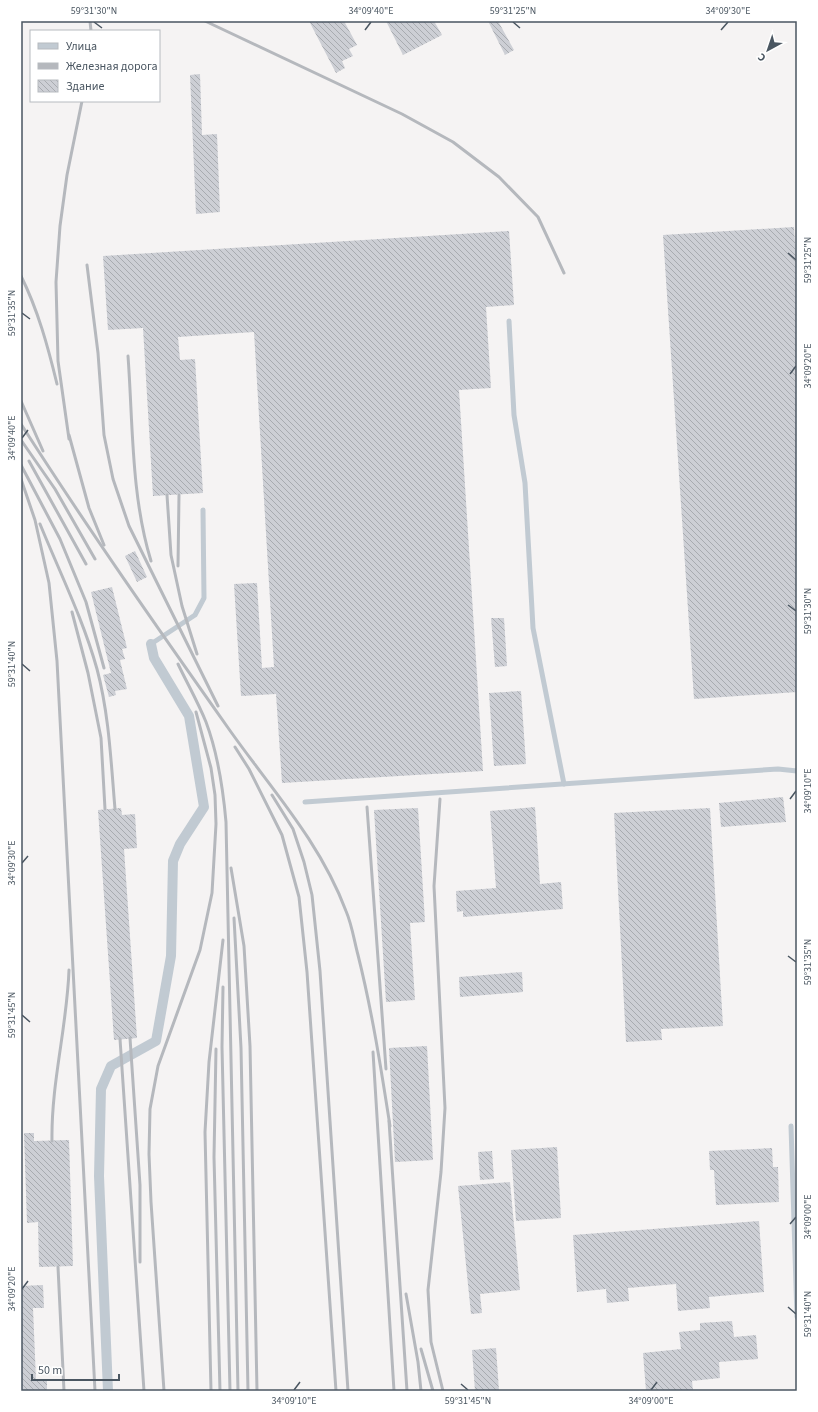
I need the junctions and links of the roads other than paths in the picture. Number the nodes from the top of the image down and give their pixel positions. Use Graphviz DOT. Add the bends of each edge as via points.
graph roads {
  1 [pos="509,321"];
  2 [pos="203,510"];
  3 [pos="151,644"];
  4 [pos="797,771"];
  5 [pos="564,784"];
  6 [pos="305,802"];
  7 [pos="791,1126"];
  8 [pos="797,1317"];
  9 [pos="108,1391"];
  1 -- 5 [label="lane" via="514,415 525,483 533,628"];
  2 -- 3 [label="lane" via="204,598 195,615"];
  3 -- 9 [label="street" via="154,658 189,716 204,807 180,844 173,861 171,956 156,1041 111,1066 101,1089 99,1176"];
  4 -- 5 [label="lane" via="778,769"];
  5 -- 6 [label="lane"];
  7 -- 8 [label="lane"];
}
